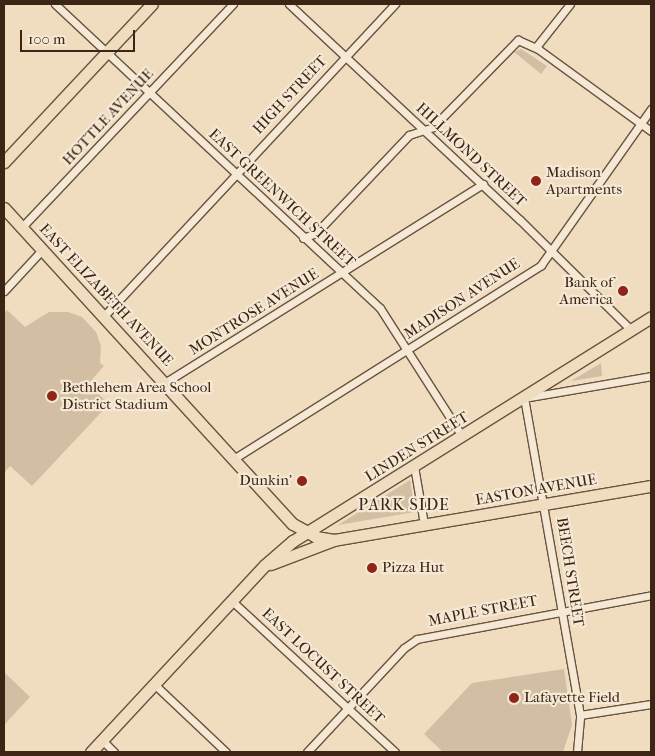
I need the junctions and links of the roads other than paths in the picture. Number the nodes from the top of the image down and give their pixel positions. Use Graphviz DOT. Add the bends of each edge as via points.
graph roads {
  1 [pos="56,4"];
  2 [pos="152,4"];
  3 [pos="233,4"];
  4 [pos="290,4"];
  5 [pos="395,4"];
  6 [pos="570,4"];
  7 [pos="536,47"];
  8 [pos="106,53"];
  9 [pos="346,56"];
  10 [pos="149,94"];
  11 [pos="651,109"];
  12 [pos="641,123"];
  13 [pos="426,131"];
  14 [pos="651,131"];
  15 [pos="4,162"];
  16 [pos="235,174"];
  17 [pos="483,184"];
  18 [pos="4,208"];
  19 [pos="22,227"];
  20 [pos="303,238"];
  21 [pos="42,250"];
  22 [pos="550,251"];
  23 [pos="343,273"];
  24 [pos="4,291"];
  25 [pos="104,316"];
  26 [pos="651,317"];
  27 [pos="631,330"];
  28 [pos="409,350"];
  29 [pos="651,376"];
  30 [pos="166,382"];
  31 [pos="524,398"];
  32 [pos="462,436"];
  33 [pos="235,458"];
  34 [pos="414,466"];
  35 [pos="651,486"];
  36 [pos="545,504"];
  37 [pos="424,524"];
  38 [pos="309,533"];
  39 [pos="334,540"];
  40 [pos="265,565"];
  41 [pos="651,595"];
  42 [pos="232,600"];
  43 [pos="562,610"];
  44 [pos="154,684"];
  45 [pos="651,704"];
  46 [pos="348,708"];
  47 [pos="580,715"];
  48 [pos="102,740"];
  49 [pos="90,752"];
  50 [pos="114,752"];
  51 [pos="226,752"];
  52 [pos="307,752"];
  53 [pos="394,752"];
  54 [pos="577,752"];
  1 -- 8 [label="street, EAST GREENWICH STREET"];
  2 -- 8 [label="main road"];
  3 -- 10 [label="street, HOTTLE AVENUE"];
  4 -- 9 [label="street, HILLMOND STREET"];
  5 -- 9 [label="street, HIGH STREET"];
  6 -- 7 [label="street"];
  7 -- 12 [label="street"];
  7 -- 13 [label="street" via="525,40 513,43"];
  8 -- 10 [label="street, EAST GREENWICH STREET"];
  8 -- 15 [label="main road"];
  9 -- 13 [label="street, HILLMOND STREET"];
  9 -- 16 [label="street, HIGH STREET"];
  10 -- 16 [label="street, EAST GREENWICH STREET"];
  10 -- 19 [label="street, HOTTLE AVENUE"];
  11 -- 12 [label="street, MADISON AVENUE"];
  12 -- 14 [label="street"];
  12 -- 22 [label="street, MADISON AVENUE"];
  13 -- 17 [label="street, HILLMOND STREET"];
  13 -- 20 [label="street" via="409,134 316,233"];
  16 -- 20 [label="street, EAST GREENWICH STREET"];
  16 -- 25 [label="street, HIGH STREET"];
  17 -- 22 [label="street, HILLMOND STREET"];
  17 -- 23 [label="street, MONTROSE AVENUE"];
  18 -- 19 [label="main road, EAST ELIZABETH AVENUE"];
  19 -- 21 [label="main road, EAST ELIZABETH AVENUE"];
  20 -- 23 [label="street, EAST GREENWICH STREET"];
  21 -- 24 [label="street"];
  21 -- 25 [label="main road, EAST ELIZABETH AVENUE"];
  22 -- 27 [label="street, HILLMOND STREET"];
  22 -- 28 [label="street, MADISON AVENUE" via="541,265"];
  23 -- 28 [label="street, EAST GREENWICH STREET" via="380,308"];
  23 -- 30 [label="street, MONTROSE AVENUE"];
  25 -- 30 [label="main road, EAST ELIZABETH AVENUE"];
  26 -- 27 [label="main road, LINDEN STREET"];
  27 -- 31 [label="main road, LINDEN STREET"];
  28 -- 32 [label="street, EAST GREENWICH STREET"];
  28 -- 33 [label="street, MADISON AVENUE"];
  29 -- 31 [label="street"];
  30 -- 33 [label="main road, EAST ELIZABETH AVENUE"];
  31 -- 32 [label="main road, LINDEN STREET"];
  31 -- 36 [label="street, BEECH STREET"];
  32 -- 34 [label="main road, LINDEN STREET"];
  33 -- 38 [label="main road, EAST ELIZABETH AVENUE" via="293,524"];
  34 -- 37 [label="street"];
  34 -- 38 [label="main road, LINDEN STREET"];
  35 -- 36 [label="main road, EASTON AVENUE"];
  36 -- 37 [label="main road, EASTON AVENUE"];
  36 -- 43 [label="street, BEECH STREET"];
  37 -- 39 [label="main road, EASTON AVENUE"];
  38 -- 39 [label="main road, EASTON AVENUE"];
  38 -- 40 [label="main road, LINDEN STREET" via="293,541"];
  39 -- 40 [label="main road" via="276,564"];
  40 -- 42 [label="main road, LINDEN STREET"];
  41 -- 43 [label="street, MAPLE STREET"];
  42 -- 44 [label="main road, LINDEN STREET"];
  42 -- 46 [label="street, EAST LOCUST STREET"];
  43 -- 46 [label="street, MAPLE STREET" via="417,639 404,648"];
  43 -- 47 [label="street, BEECH STREET"];
  44 -- 48 [label="main road, LINDEN STREET"];
  44 -- 51 [label="street"];
  45 -- 47 [label="street"];
  46 -- 52 [label="street, MAPLE STREET"];
  46 -- 53 [label="street, EAST LOCUST STREET"];
  47 -- 54 [label="street, BEECH STREET"];
  48 -- 49 [label="main road, LINDEN STREET"];
  48 -- 50 [label="street"];
}
